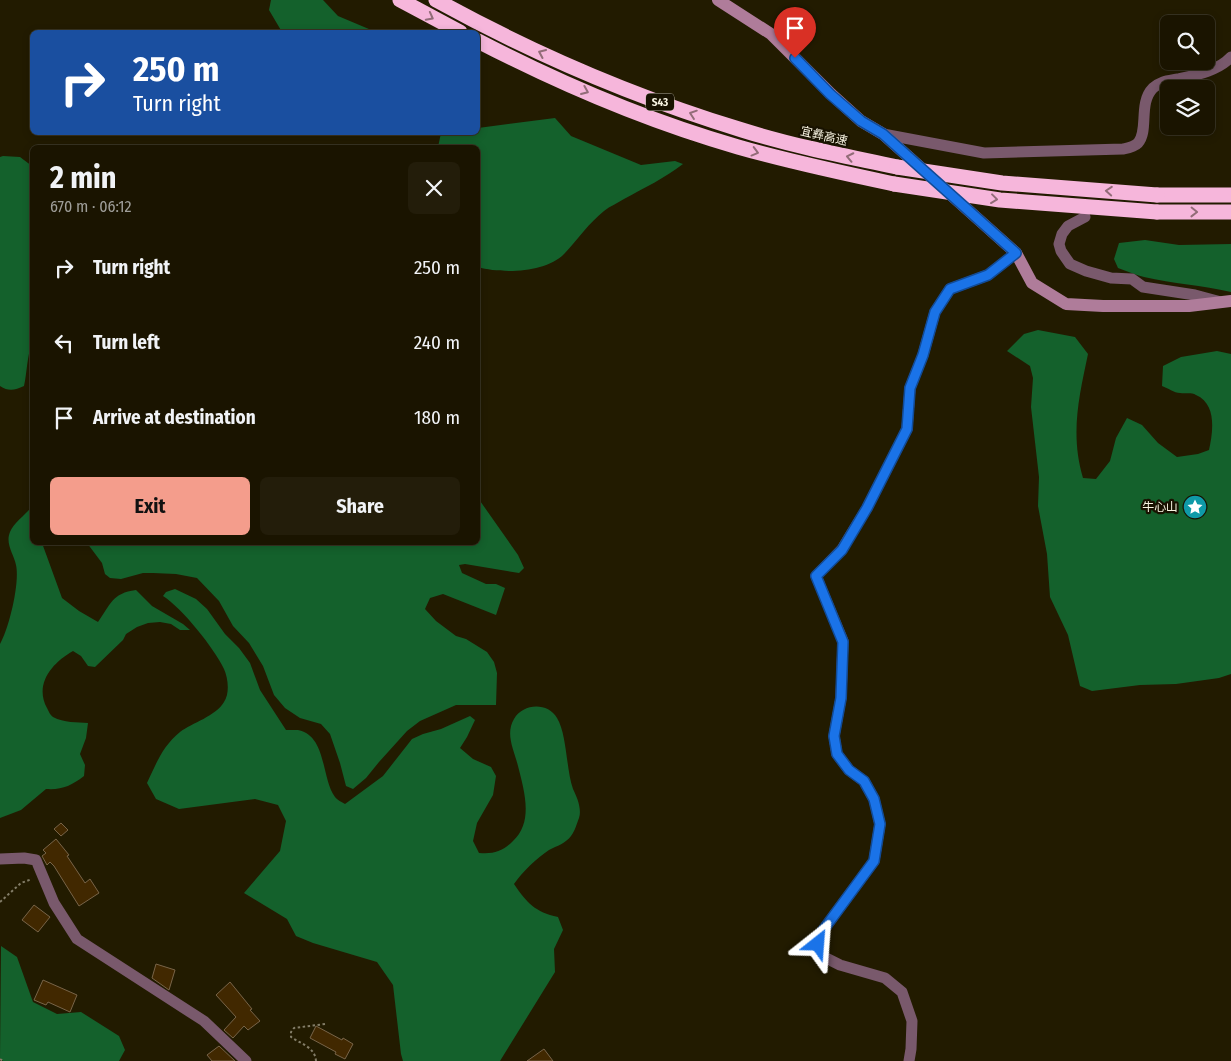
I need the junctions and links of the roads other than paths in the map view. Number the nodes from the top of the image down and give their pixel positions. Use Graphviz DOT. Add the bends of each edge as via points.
graph roads {
  1 [pos="400,0"];
  2 [pos="436,0"];
  3 [pos="718,0"];
  4 [pos="456,30"];
  5 [pos="480,42"];
  6 [pos="1231,57"];
  7 [pos="883,134"];
  8 [pos="1231,195"];
  9 [pos="1231,212"];
  10 [pos="1085,217"];
  11 [pos="1016,253"];
  12 [pos="1227,302"];
  13 [pos="0,859"];
  14 [pos="246,1061"];
  15 [pos="909,1061"];
  1 -- 4 [label="highway, one-way"];
  8 -- 2 [label="highway, 宜彝高速 / S43, one-way, bridge" via="1158,194 1002,183 897,167 794,144 742,130 640,94 564,63"];
  3 -- 7 [label="main road" via="771,34 830,94 861,121"];
  5 -- 9 [label="highway, S43, one-way, bridge" via="582,90 685,130 789,161 894,184 1000,200 1157,212"];
  6 -- 7 [label="street" via="1213,69 1160,82 1145,102 1141,139 1136,145 1123,149 984,153"];
  7 -- 11 [label="main road"];
  10 -- 12 [label="street" via="1068,226 1058,244 1070,264 1111,278 1132,279 1143,287"];
  11 -- 12 [label="main road" via="1032,283 1066,304 1189,306"];
  11 -- 15 [label="street" via="988,275 950,289 935,312 910,388 907,429 842,550 816,576 843,642 841,698 834,736 837,754 849,770 864,781 874,799 880,824 874,861 821,933 818,950 822,956 840,965 885,978 902,992 912,1021"];
  13 -- 14 [label="street" via="36,860 54,903 77,939 204,1021"];
}
